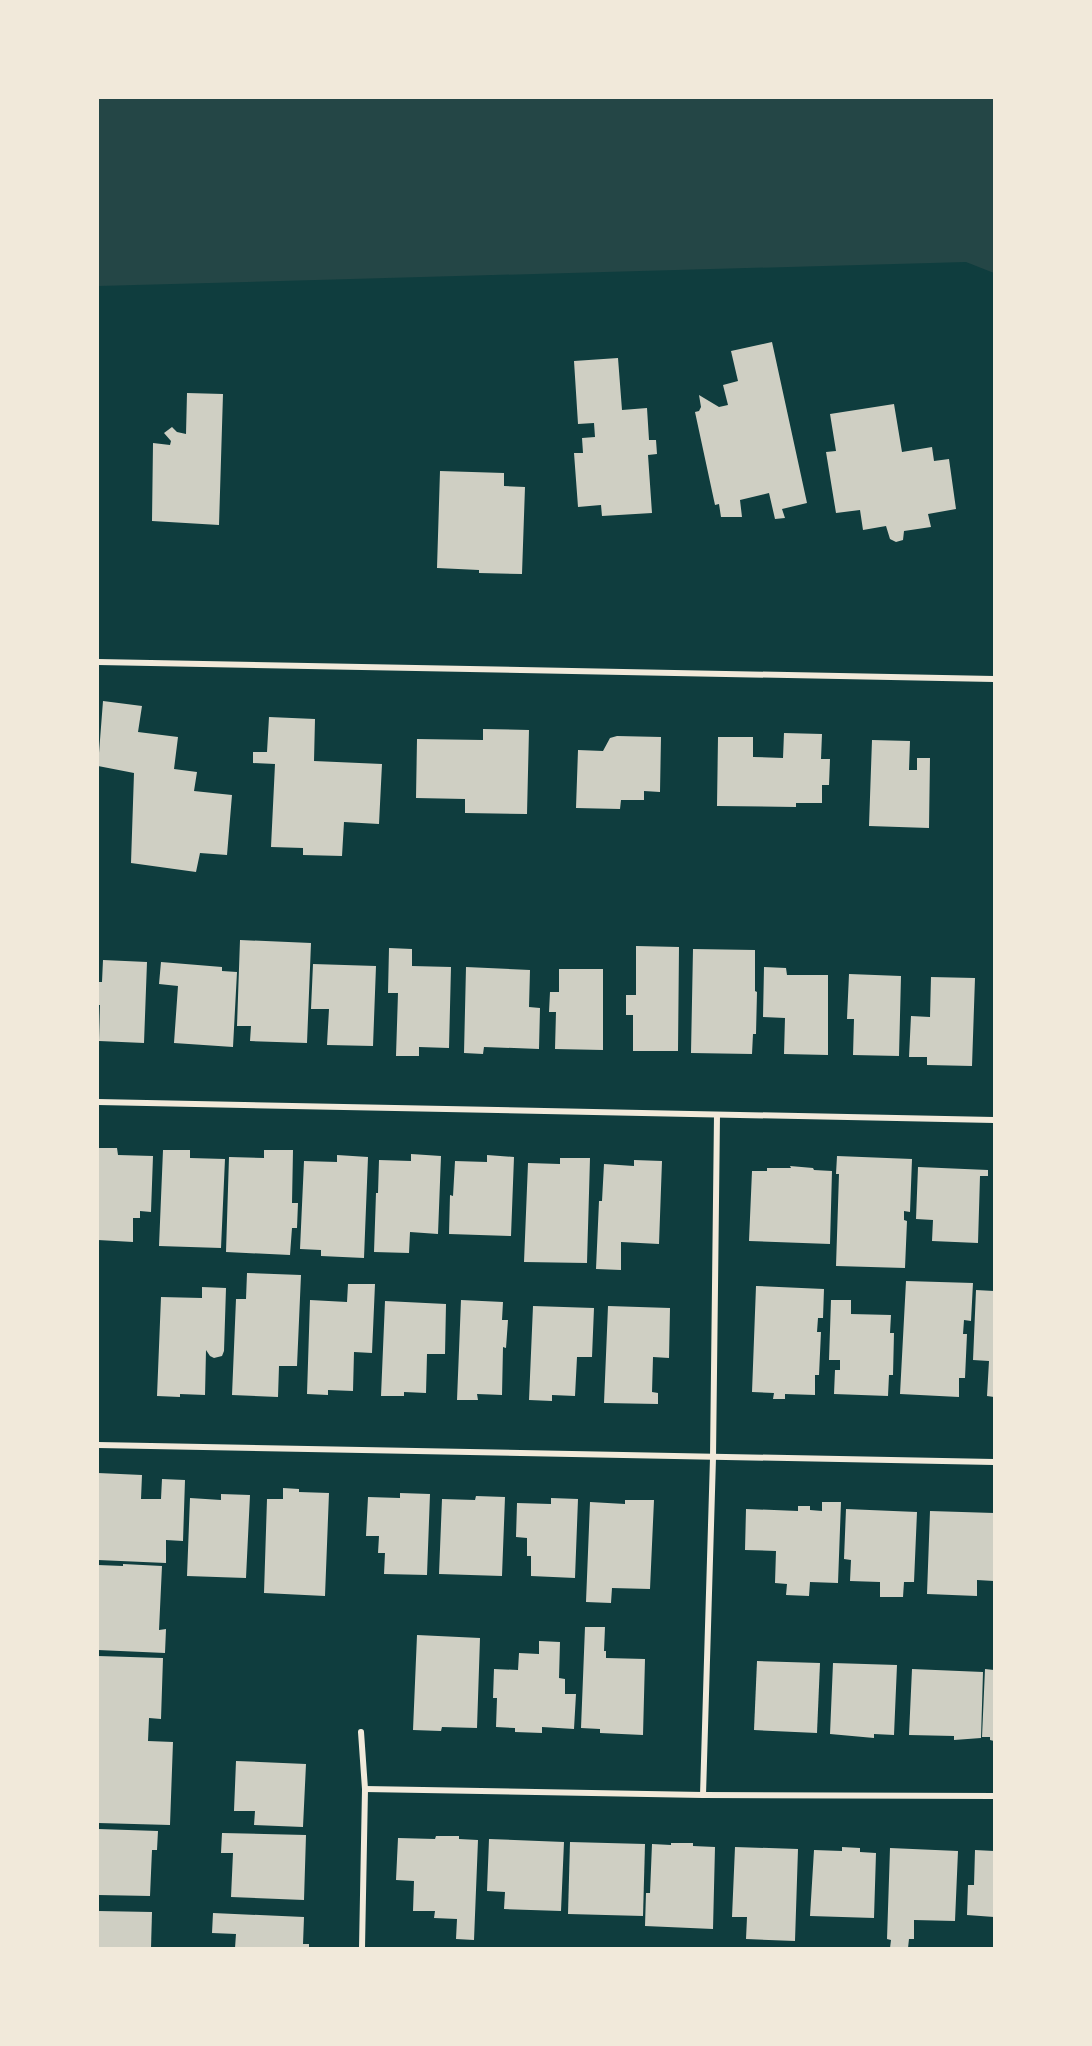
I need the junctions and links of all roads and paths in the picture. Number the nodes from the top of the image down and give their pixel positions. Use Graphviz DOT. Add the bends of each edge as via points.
graph roads {
  1 [pos="98,662"];
  2 [pos="994,679"];
  3 [pos="98,1102"];
  4 [pos="717,1115"];
  5 [pos="994,1120"];
  6 [pos="98,1445"];
  7 [pos="713,1458"];
  8 [pos="994,1462"];
  9 [pos="361,1732"];
  10 [pos="365,1789"];
  11 [pos="703,1795"];
  12 [pos="994,1796"];
  13 [pos="362,1948"];
  1 -- 2 [label="street"];
  3 -- 4 [label="street"];
  4 -- 5 [label="street"];
  4 -- 7 [label="street"];
  6 -- 7 [label="street"];
  7 -- 8 [label="street"];
  7 -- 11 [label="street"];
  9 -- 10 [label="street"];
  10 -- 11 [label="street"];
  10 -- 13 [label="street"];
  11 -- 12 [label="street"];
}
